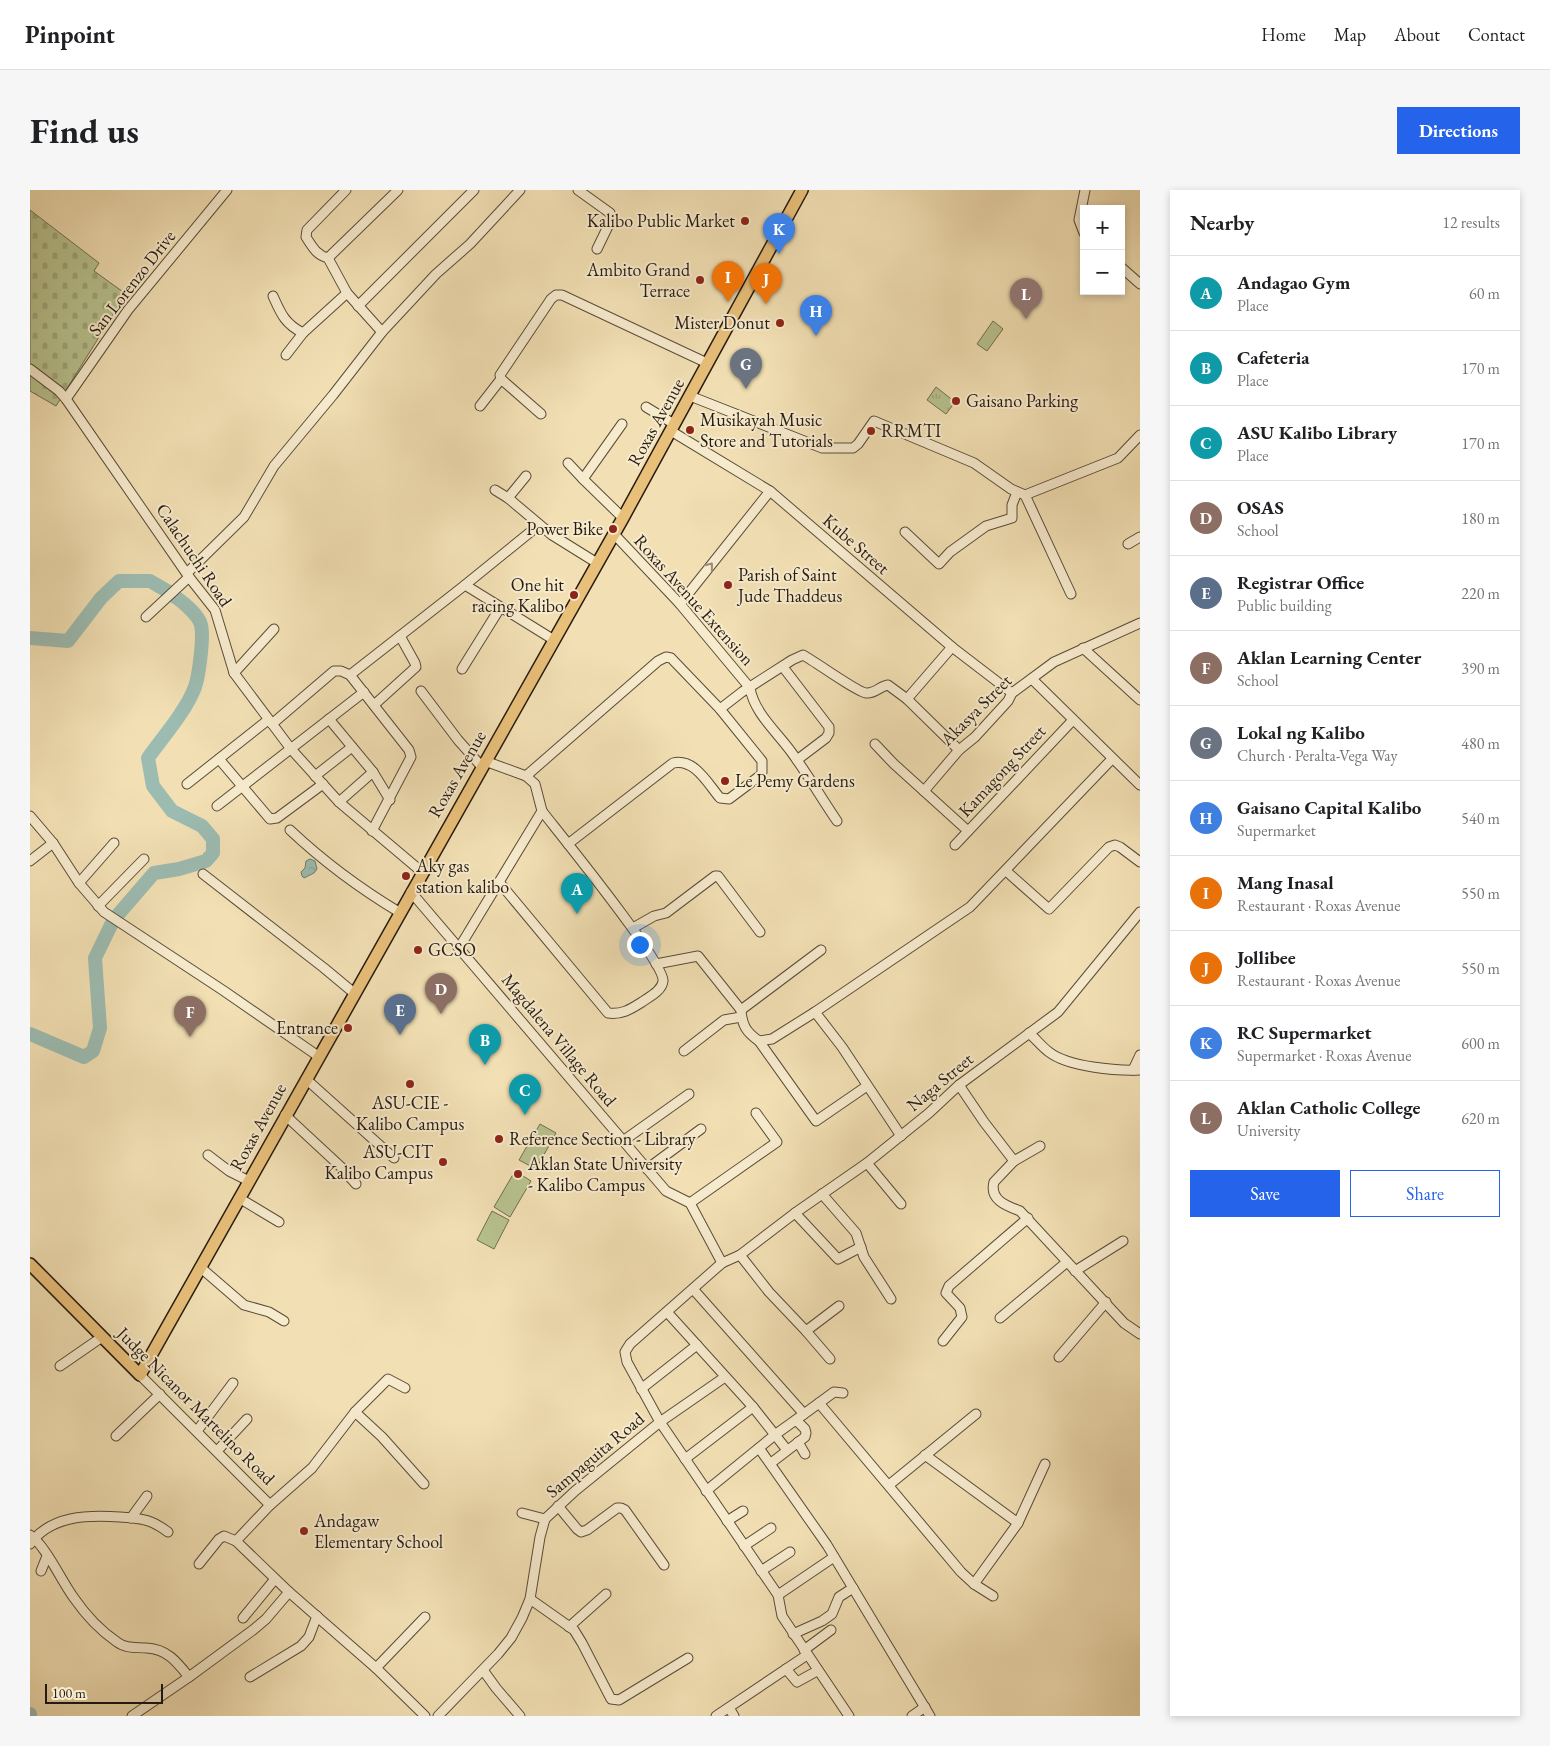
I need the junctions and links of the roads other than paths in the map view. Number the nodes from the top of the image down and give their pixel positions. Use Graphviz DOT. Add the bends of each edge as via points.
graph roads {
  1 [pos="227,190"];
  2 [pos="346,190"];
  3 [pos="398,190"];
  4 [pos="474,190"];
  5 [pos="520,190"];
  6 [pos="578,190"];
  7 [pos="802,190"];
  8 [pos="1085,190"];
  9 [pos="1082,205"];
  10 [pos="597,249"];
  11 [pos="328,258"];
  12 [pos="1125,271"];
  13 [pos="1140,284"];
  14 [pos="347,293"];
  15 [pos="273,296"];
  16 [pos="358,306"];
  17 [pos="382,332"];
  18 [pos="303,333"];
  19 [pos="286,355"];
  20 [pos="707,364"];
  21 [pos="30,369"];
  22 [pos="501,379"];
  23 [pos="690,396"];
  24 [pos="66,399"];
  25 [pos="480,406"];
  26 [pos="646,407"];
  27 [pos="541,414"];
  28 [pos="622,424"];
  29 [pos="672,427"];
  30 [pos="1140,435"];
  31 [pos="568,463"];
  32 [pos="526,476"];
  33 [pos="583,479"];
  34 [pos="495,490"];
  35 [pos="770,491"];
  36 [pos="1021,493"];
  37 [pos="508,498"];
  38 [pos="623,518"];
  39 [pos="539,525"];
  40 [pos="905,532"];
  41 [pos="614,534"];
  42 [pos="1140,537"];
  43 [pos="1128,544"];
  44 [pos="597,563"];
  45 [pos="188,575"];
  46 [pos="465,585"];
  47 [pos="1070,594"];
  48 [pos="680,604"];
  49 [pos="500,608"];
  50 [pos="146,617"];
  51 [pos="1140,623"];
  52 [pos="274,630"];
  53 [pos="400,636"];
  54 [pos="554,640"];
  55 [pos="952,647"];
  56 [pos="1083,648"];
  57 [pos="783,667"];
  58 [pos="462,669"];
  59 [pos="234,673"];
  60 [pos="350,675"];
  61 [pos="1032,679"];
  62 [pos="750,688"];
  63 [pos="421,691"];
  64 [pos="364,692"];
  65 [pos="1012,693"];
  66 [pos="907,699"];
  67 [pos="1140,700"];
  68 [pos="374,705"];
  69 [pos="720,709"];
  70 [pos="329,719"];
  71 [pos="1073,720"];
  72 [pos="270,722"];
  73 [pos="875,744"];
  74 [pos="352,746"];
  75 [pos="291,749"];
  76 [pos="959,750"];
  77 [pos="219,759"];
  78 [pos="1112,759"];
  79 [pos="797,760"];
  80 [pos="483,764"];
  81 [pos="373,772"];
  82 [pos="316,776"];
  83 [pos="526,776"];
  84 [pos="187,784"];
  85 [pos="323,784"];
  86 [pos="1140,786"];
  87 [pos="242,787"];
  88 [pos="924,791"];
  89 [pos="390,800"];
  90 [pos="339,802"];
  91 [pos="217,806"];
  92 [pos="542,811"];
  93 [pos="30,816"];
  94 [pos="837,821"];
  95 [pos="290,830"];
  96 [pos="372,831"];
  97 [pos="968,831"];
  98 [pos="53,843"];
  99 [pos="114,843"];
  100 [pos="568,844"];
  101 [pos="955,845"];
  102 [pos="144,859"];
  103 [pos="30,861"];
  104 [pos="1140,862"];
  105 [pos="1006,871"];
  106 [pos="422,872"];
  107 [pos="203,874"];
  108 [pos="499,882"];
  109 [pos="79,883"];
  110 [pos="411,892"];
  111 [pos="98,906"];
  112 [pos="399,912"];
  113 [pos="1140,912"];
  114 [pos="633,928"];
  115 [pos="760,932"];
  116 [pos="458,948"];
  117 [pos="821,950"];
  118 [pos="656,964"];
  119 [pos="354,993"];
  120 [pos="815,1012"];
  121 [pos="741,1013"];
  122 [pos="1030,1033"];
  123 [pos="759,1041"];
  124 [pos="684,1051"];
  125 [pos="1140,1055"];
  126 [pos="318,1056"];
  127 [pos="1137,1070"];
  128 [pos="306,1079"];
  129 [pos="960,1085"];
  130 [pos="867,1086"];
  131 [pos="689,1094"];
  132 [pos="756,1113"];
  133 [pos="285,1115"];
  134 [pos="701,1129"];
  135 [pos="901,1136"];
  136 [pos="623,1141"];
  137 [pos="1040,1146"];
  138 [pos="208,1155"];
  139 [pos="394,1158"];
  140 [pos="1014,1161"];
  141 [pos="868,1163"];
  142 [pos="647,1169"];
  143 [pos="248,1181"];
  144 [pos="356,1184"];
  145 [pos="822,1194"];
  146 [pos="239,1198"];
  147 [pos="690,1203"];
  148 [pos="901,1204"];
  149 [pos="795,1213"];
  150 [pos="1028,1218"];
  151 [pos="279,1222"];
  152 [pos="1123,1241"];
  153 [pos="861,1247"];
  154 [pos="740,1256"];
  155 [pos="1067,1262"];
  156 [pos="722,1263"];
  157 [pos="30,1264"];
  158 [pos="200,1267"];
  159 [pos="1076,1271"];
  160 [pos="693,1289"];
  161 [pos="891,1299"];
  162 [pos="1106,1302"];
  163 [pos="839,1306"];
  164 [pos="667,1312"];
  165 [pos="1000,1318"];
  166 [pos="284,1321"];
  167 [pos="806,1331"];
  168 [pos="1140,1334"];
  169 [pos="102,1337"];
  170 [pos="943,1341"];
  171 [pos="697,1345"];
  172 [pos="1059,1357"];
  173 [pos="830,1359"];
  174 [pos="60,1366"];
  175 [pos="140,1374"];
  176 [pos="725,1377"];
  177 [pos="233,1382"];
  178 [pos="405,1388"];
  179 [pos="641,1389"];
  180 [pos="843,1393"];
  181 [pos="160,1394"];
  182 [pos="819,1402"];
  183 [pos="753,1407"];
  184 [pos="355,1412"];
  185 [pos="976,1414"];
  186 [pos="800,1417"];
  187 [pos="247,1419"];
  188 [pos="660,1422"];
  189 [pos="197,1431"];
  190 [pos="776,1434"];
  191 [pos="116,1436"];
  192 [pos="798,1442"];
  193 [pos="760,1448"];
  194 [pos="787,1450"];
  195 [pos="217,1451"];
  196 [pos="805,1454"];
  197 [pos="925,1455"];
  198 [pos="685,1459"];
  199 [pos="771,1463"];
  200 [pos="1045,1464"];
  201 [pos="424,1484"];
  202 [pos="889,1485"];
  203 [pos="706,1491"];
  204 [pos="147,1496"];
  205 [pos="270,1505"];
  206 [pos="558,1506"];
  207 [pos="743,1511"];
  208 [pos="522,1513"];
  209 [pos="131,1518"];
  210 [pos="545,1519"];
  211 [pos="727,1521"];
  212 [pos="1018,1523"];
  213 [pos="771,1528"];
  214 [pos="168,1532"];
  215 [pos="31,1539"];
  216 [pos="236,1541"];
  217 [pos="744,1546"];
  218 [pos="790,1552"];
  219 [pos="47,1556"];
  220 [pos="834,1557"];
  221 [pos="198,1564"];
  222 [pos="664,1565"];
  223 [pos="41,1571"];
  224 [pos="761,1571"];
  225 [pos="275,1578"];
  226 [pos="974,1584"];
  227 [pos="853,1588"];
  228 [pos="289,1592"];
  229 [pos="606,1594"];
  230 [pos="778,1595"];
  231 [pos="993,1596"];
  232 [pos="530,1599"];
  233 [pos="317,1616"];
  234 [pos="425,1617"];
  235 [pos="243,1618"];
  236 [pos="569,1627"];
  237 [pos="831,1630"];
  238 [pos="793,1634"];
  239 [pos="806,1652"];
  240 [pos="688,1658"];
  241 [pos="376,1668"];
  242 [pos="786,1669"];
  243 [pos="483,1670"];
  244 [pos="818,1671"];
  245 [pos="189,1677"];
  246 [pos="250,1677"];
  247 [pos="925,1706"];
  248 [pos="729,1708"];
  249 [pos="846,1715"];
  250 [pos="132,1716"];
  251 [pos="425,1716"];
  252 [pos="438,1716"];
  253 [pos="520,1716"];
  254 [pos="716,1716"];
  255 [pos="734,1716"];
  256 [pos="912,1716"];
  257 [pos="930,1716"];
  1 -- 24 [label="street, San Lorenzo Drive" via="128,310"];
  2 -- 11 [label="street" via="305,234 315,251"];
  3 -- 11 [label="street"];
  4 -- 16 [label="street"];
  5 -- 17 [label="street"];
  6 -- 10 [label="street" via="610,213 612,218"];
  7 -- 20 [label="main road, Roxas Avenue"];
  8 -- 9 [label="street"];
  11 -- 14 [label="street"];
  12 -- 13 [label="street"];
  14 -- 16 [label="street"];
  14 -- 18 [label="street"];
  15 -- 18 [label="street" via="290,327"];
  16 -- 17 [label="street"];
  17 -- 45 [label="street" via="274,466 244,518"];
  18 -- 19 [label="street"];
  20 -- 22 [label="street" via="556,295 501,372"];
  20 -- 23 [label="main road, Roxas Avenue"];
  21 -- 24 [label="street, Calachuchi Road"];
  22 -- 25 [label="street"];
  22 -- 27 [label="street"];
  23 -- 29 [label="main road, Roxas Avenue"];
  23 -- 36 [label="street" via="822,448 852,448 874,421 974,463"];
  24 -- 45 [label="street, Calachuchi Road"];
  26 -- 29 [label="street, Kube Street"];
  28 -- 33 [label="street"];
  29 -- 35 [label="street, Kube Street"];
  29 -- 38 [label="main road, Roxas Avenue"];
  30 -- 36 [label="street" via="1118,458"];
  31 -- 33 [label="street"];
  32 -- 37 [label="street"];
  33 -- 38 [label="street"];
  34 -- 37 [label="street"];
  48 -- 35 [label="street, one-way"];
  35 -- 55 [label="street, Kube Street"];
  36 -- 40 [label="street" via="1011,509 1012,518 986,526 939,564"];
  36 -- 47 [label="street"];
  37 -- 39 [label="street"];
  38 -- 41 [label="main road, Roxas Avenue"];
  39 -- 44 [label="street"];
  39 -- 46 [label="street"];
  41 -- 44 [label="main road, Roxas Avenue"];
  41 -- 48 [label="street, Roxas Avenue Extension"];
  42 -- 43 [label="street"];
  44 -- 54 [label="main road, Roxas Avenue"];
  45 -- 50 [label="street"];
  45 -- 59 [label="street, Calachuchi Road" via="217,614"];
  46 -- 49 [label="street"];
  46 -- 53 [label="street"];
  48 -- 62 [label="street, Roxas Avenue Extension"];
  49 -- 54 [label="street"];
  49 -- 58 [label="street"];
  51 -- 56 [label="street, Akasya Street"];
  52 -- 59 [label="street"];
  53 -- 60 [label="street"];
  53 -- 68 [label="street" via="416,668"];
  54 -- 80 [label="main road, Roxas Avenue"];
  55 -- 65 [label="street, Kube Street"];
  55 -- 66 [label="street"];
  56 -- 61 [label="street, Akasya Street" via="1054,662"];
  56 -- 67 [label="street"];
  57 -- 62 [label="street"];
  57 -- 66 [label="street" via="802,655 864,693 888,685"];
  57 -- 79 [label="street" via="828,727 829,733"];
  59 -- 72 [label="street, Calachuchi Road"];
  60 -- 64 [label="street"];
  60 -- 72 [label="street" via="334,671"];
  61 -- 65 [label="street, Akasya Street"];
  61 -- 71 [label="street"];
  62 -- 69 [label="street"];
  62 -- 79 [label="street, Roxas Avenue Extension" via="752,699"];
  63 -- 80 [label="street" via="458,740"];
  64 -- 68 [label="street"];
  64 -- 70 [label="street"];
  65 -- 76 [label="street, Akasya Street" via="975,737"];
  66 -- 76 [label="street"];
  68 -- 89 [label="street" via="411,757"];
  69 -- 83 [label="street" via="675,661 662,658"];
  69 -- 100 [label="street" via="762,761 761,775 724,800 695,768 686,763 674,763"];
  70 -- 74 [label="street"];
  70 -- 75 [label="street"];
  71 -- 78 [label="street"];
  71 -- 97 [label="street, Kamagong Street"];
  72 -- 75 [label="street, Calachuchi Road"];
  72 -- 77 [label="street"];
  73 -- 88 [label="street"];
  74 -- 81 [label="street"];
  74 -- 82 [label="street"];
  75 -- 82 [label="street, Calachuchi Road"];
  75 -- 87 [label="street"];
  76 -- 88 [label="street, Akasya Street"];
  77 -- 84 [label="street"];
  77 -- 87 [label="street"];
  78 -- 86 [label="street"];
  78 -- 105 [label="street"];
  79 -- 94 [label="street, Roxas Avenue Extension"];
  80 -- 83 [label="street"];
  80 -- 106 [label="main road, Roxas Avenue"];
  81 -- 89 [label="street"];
  81 -- 90 [label="street"];
  82 -- 85 [label="street, Calachuchi Road"];
  83 -- 92 [label="street" via="535,784"];
  85 -- 87 [label="street" via="273,820"];
  85 -- 90 [label="street, Calachuchi Road"];
  87 -- 91 [label="street"];
  88 -- 97 [label="street"];
  89 -- 96 [label="street"];
  90 -- 96 [label="street, Calachuchi Road"];
  92 -- 100 [label="street"];
  92 -- 108 [label="street"];
  93 -- 98 [label="street"];
  95 -- 112 [label="street" via="341,875"];
  96 -- 106 [label="street, Calachuchi Road"];
  97 -- 101 [label="street, Kamagong Street"];
  98 -- 103 [label="street"];
  98 -- 109 [label="street"];
  99 -- 109 [label="street"];
  100 -- 114 [label="street"];
  102 -- 111 [label="street"];
  104 -- 105 [label="street" via="1120,846 1110,847 1049,909"];
  105 -- 120 [label="street" via="970,907"];
  106 -- 110 [label="main road, Roxas Avenue"];
  107 -- 119 [label="street"];
  108 -- 116 [label="street"];
  108 -- 118 [label="street" via="608,1013 621,1014 656,992 664,978"];
  109 -- 111 [label="street"];
  110 -- 112 [label="main road, Roxas Avenue"];
  110 -- 116 [label="street, Magdalena Village Road"];
  111 -- 126 [label="street" via="111,918"];
  112 -- 119 [label="main road, Roxas Avenue"];
  113 -- 122 [label="street, Naga Street" via="1058,1012"];
  114 -- 115 [label="street" via="666,913 718,876"];
  114 -- 118 [label="street"];
  116 -- 136 [label="street, Magdalena Village Road"];
  117 -- 121 [label="street"];
  118 -- 121 [label="street" via="698,956"];
  119 -- 126 [label="main road, Roxas Avenue"];
  120 -- 123 [label="street" via="772,1039"];
  120 -- 130 [label="street"];
  121 -- 123 [label="street" via="749,1034"];
  121 -- 124 [label="street" via="724,1020"];
  122 -- 127 [label="street" via="1050,1053 1069,1061 1098,1068"];
  122 -- 129 [label="street, Naga Street"];
  123 -- 130 [label="street" via="816,1121"];
  125 -- 127 [label="street"];
  126 -- 128 [label="main road, Roxas Avenue"];
  128 -- 133 [label="main road, Roxas Avenue"];
  128 -- 139 [label="street"];
  129 -- 135 [label="street, Naga Street"];
  129 -- 140 [label="street"];
  130 -- 135 [label="street"];
  131 -- 136 [label="street"];
  132 -- 147 [label="street" via="776,1142"];
  133 -- 143 [label="main road, Roxas Avenue"];
  133 -- 144 [label="street"];
  134 -- 142 [label="street"];
  135 -- 141 [label="street, Naga Street"];
  136 -- 142 [label="street, Magdalena Village Road"];
  137 -- 140 [label="street"];
  138 -- 143 [label="street"];
  140 -- 150 [label="street" via="994,1182 994,1192 1002,1203"];
  141 -- 145 [label="street, Naga Street"];
  141 -- 148 [label="street"];
  142 -- 147 [label="street, Magdalena Village Road" via="666,1191"];
  143 -- 146 [label="main road, Roxas Avenue"];
  145 -- 149 [label="street, Naga Street"];
  145 -- 153 [label="street" via="856,1233"];
  146 -- 151 [label="street"];
  146 -- 158 [label="main road, Roxas Avenue"];
  147 -- 156 [label="street"];
  149 -- 153 [label="street" via="838,1259"];
  149 -- 154 [label="street, Naga Street"];
  150 -- 155 [label="street"];
  150 -- 170 [label="street" via="949,1286 946,1293 960,1308 962,1317"];
  152 -- 159 [label="street"];
  153 -- 161 [label="street"];
  154 -- 156 [label="street"];
  154 -- 167 [label="street"];
  155 -- 159 [label="street"];
  155 -- 165 [label="street"];
  156 -- 160 [label="street"];
  157 -- 169 [label="main road, Judge Nicanor Martelino Road"];
  158 -- 166 [label="street" via="244,1305 269,1312"];
  158 -- 175 [label="main road, Roxas Avenue"];
  159 -- 162 [label="street"];
  160 -- 164 [label="street"];
  160 -- 186 [label="street"];
  162 -- 168 [label="street" via="1124,1324"];
  162 -- 172 [label="street"];
  163 -- 167 [label="street"];
  164 -- 171 [label="street"];
  164 -- 179 [label="street" via="625,1352"];
  167 -- 173 [label="street"];
  169 -- 174 [label="street"];
  169 -- 175 [label="main road, Judge Nicanor Martelino Road"];
  171 -- 176 [label="street"];
  171 -- 179 [label="street"];
  175 -- 181 [label="street, Judge Nicanor Martelino Road"];
  176 -- 183 [label="street"];
  176 -- 188 [label="street, Sampaguita Road"];
  177 -- 189 [label="street"];
  178 -- 184 [label="street" via="388,1379"];
  179 -- 188 [label="street"];
  180 -- 182 [label="street" via="834,1392"];
  181 -- 189 [label="street, Judge Nicanor Martelino Road"];
  181 -- 191 [label="street"];
  182 -- 186 [label="street"];
  182 -- 202 [label="street"];
  183 -- 190 [label="street"];
  183 -- 198 [label="street"];
  184 -- 201 [label="street"];
  184 -- 205 [label="street" via="312,1468"];
  185 -- 197 [label="street"];
  186 -- 190 [label="street"];
  186 -- 192 [label="street" via="806,1433"];
  187 -- 195 [label="street"];
  188 -- 198 [label="street"];
  188 -- 206 [label="street, Sampaguita Road"];
  189 -- 195 [label="street, Judge Nicanor Martelino Road"];
  190 -- 193 [label="street"];
  190 -- 194 [label="street"];
  192 -- 194 [label="street"];
  192 -- 196 [label="street"];
  193 -- 199 [label="street"];
  193 -- 203 [label="street"];
  194 -- 199 [label="street"];
  195 -- 205 [label="street, Judge Nicanor Martelino Road"];
  197 -- 202 [label="street"];
  197 -- 212 [label="street"];
  198 -- 203 [label="street"];
  199 -- 220 [label="street"];
  200 -- 212 [label="street"];
  202 -- 226 [label="street"];
  203 -- 211 [label="street"];
  204 -- 209 [label="street"];
  205 -- 216 [label="street, Judge Nicanor Martelino Road"];
  206 -- 210 [label="street, Sampaguita Road"];
  206 -- 222 [label="street" via="581,1532 617,1508 625,1510"];
  207 -- 211 [label="street"];
  208 -- 210 [label="street"];
  209 -- 214 [label="street" via="149,1521"];
  209 -- 215 [label="street" via="76,1517 55,1524"];
  210 -- 232 [label="street, Sampaguita Road"];
  211 -- 217 [label="street"];
  212 -- 226 [label="street"];
  213 -- 217 [label="street"];
  215 -- 219 [label="street"];
  216 -- 221 [label="street" via="224,1536"];
  216 -- 225 [label="street"];
  217 -- 224 [label="street"];
  218 -- 224 [label="street"];
  219 -- 223 [label="street"];
  219 -- 245 [label="street" via="84,1611 118,1644 157,1649 175,1660"];
  220 -- 227 [label="street"];
  220 -- 230 [label="street"];
  224 -- 230 [label="street"];
  225 -- 228 [label="street"];
  225 -- 235 [label="street"];
  226 -- 231 [label="street"];
  227 -- 238 [label="street" via="839,1597 832,1614"];
  227 -- 247 [label="street"];
  228 -- 233 [label="street"];
  228 -- 245 [label="street" via="266,1619"];
  229 -- 236 [label="street"];
  230 -- 238 [label="street" via="782,1616"];
  232 -- 236 [label="street"];
  232 -- 243 [label="street, Sampaguita Road" via="511,1638"];
  233 -- 241 [label="street"];
  233 -- 246 [label="street" via="309,1637 301,1646"];
  234 -- 241 [label="street"];
  236 -- 240 [label="street" via="582,1643 611,1698 619,1700"];
  237 -- 239 [label="street"];
  238 -- 239 [label="street"];
  239 -- 242 [label="street"];
  239 -- 244 [label="street"];
  241 -- 251 [label="street"];
  242 -- 244 [label="street" via="797,1682"];
  242 -- 248 [label="street"];
  243 -- 252 [label="street, Sampaguita Road"];
  243 -- 253 [label="street"];
  244 -- 249 [label="street"];
  245 -- 250 [label="street"];
  247 -- 256 [label="street"];
  247 -- 257 [label="street"];
  248 -- 254 [label="street"];
  248 -- 255 [label="street"];
}
